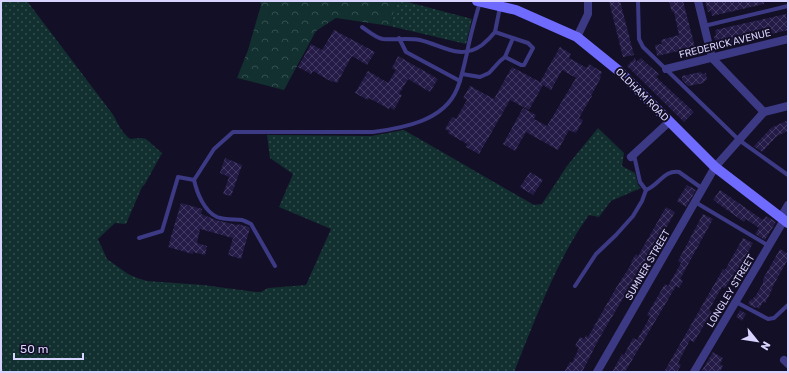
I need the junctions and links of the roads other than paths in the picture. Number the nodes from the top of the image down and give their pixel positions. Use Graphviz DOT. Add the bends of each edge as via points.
graph roads {
  1 [pos="479,1"];
  2 [pos="588,1"];
  3 [pos="638,1"];
  4 [pos="698,1"];
  5 [pos="513,5"];
  6 [pos="500,6"];
  7 [pos="788,6"];
  8 [pos="704,26"];
  9 [pos="362,27"];
  10 [pos="495,32"];
  11 [pos="577,37"];
  12 [pos="400,38"];
  13 [pos="513,38"];
  14 [pos="788,39"];
  15 [pos="467,52"];
  16 [pos="505,58"];
  17 [pos="712,58"];
  18 [pos="666,69"];
  19 [pos="462,74"];
  20 [pos="460,81"];
  21 [pos="788,106"];
  22 [pos="764,112"];
  23 [pos="669,122"];
  24 [pos="739,140"];
  25 [pos="632,156"];
  26 [pos="715,167"];
  27 [pos="788,175"];
  28 [pos="194,180"];
  29 [pos="703,189"];
  30 [pos="646,190"];
  31 [pos="695,202"];
  32 [pos="788,205"];
  33 [pos="784,220"];
  34 [pos="139,238"];
  35 [pos="769,246"];
  36 [pos="275,266"];
  37 [pos="575,286"];
  38 [pos="736,302"];
  39 [pos="788,305"];
  40 [pos="597,372"];
  41 [pos="694,372"];
  1 -- 6 [label="main road, OLDHAM ROAD"];
  1 -- 15 [label="lane"];
  2 -- 11 [label="street" via="588,14"];
  3 -- 18 [label="lane" via="640,44"];
  4 -- 8 [label="street"];
  5 -- 6 [label="main road, OLDHAM ROAD"];
  5 -- 11 [label="main road, OLDHAM ROAD"];
  6 -- 10 [label="lane"];
  7 -- 8 [label="lane"];
  8 -- 17 [label="street"];
  9 -- 12 [label="lane" via="382,39"];
  10 -- 13 [label="lane"];
  10 -- 15 [label="lane" via="479,47"];
  11 -- 23 [label="main road, OLDHAM ROAD" via="619,71"];
  12 -- 15 [label="lane" via="421,40 455,52"];
  12 -- 20 [label="lane" via="406,52"];
  13 -- 16 [label="lane"];
  13 -- 16 [label="lane" via="530,44 533,48 524,65"];
  14 -- 17 [label="street, FREDERICK AVENUE"];
  15 -- 19 [label="lane"];
  16 -- 19 [label="lane" via="484,76"];
  17 -- 18 [label="street, FREDERICK AVENUE"];
  17 -- 22 [label="street"];
  18 -- 24 [label="lane"];
  19 -- 20 [label="lane"];
  20 -- 28 [label="lane" via="449,102 430,117 394,129 373,132 233,132 214,149"];
  21 -- 22 [label="street"];
  22 -- 24 [label="street, SUMNER STREET"];
  23 -- 25 [label="street"];
  23 -- 26 [label="main road, OLDHAM ROAD"];
  24 -- 26 [label="street, SUMNER STREET"];
  24 -- 27 [label="lane"];
  25 -- 30 [label="lane" via="640,182"];
  26 -- 29 [label="street, SUMNER STREET"];
  26 -- 33 [label="main road, OLDHAM ROAD"];
  28 -- 34 [label="lane" via="178,177 162,231"];
  28 -- 36 [label="lane" via="203,202 217,217 242,220 251,224"];
  29 -- 30 [label="lane" via="675,171"];
  29 -- 31 [label="street, SUMNER STREET"];
  30 -- 37 [label="lane" via="633,216 596,254"];
  31 -- 35 [label="lane"];
  31 -- 40 [label="street, SUMNER STREET"];
  32 -- 33 [label="street, LONGLEY STREET"];
  33 -- 35 [label="street, LONGLEY STREET"];
  35 -- 38 [label="street, LONGLEY STREET"];
  38 -- 39 [label="lane" via="768,319 774,318"];
  38 -- 41 [label="street, LONGLEY STREET"];
}
